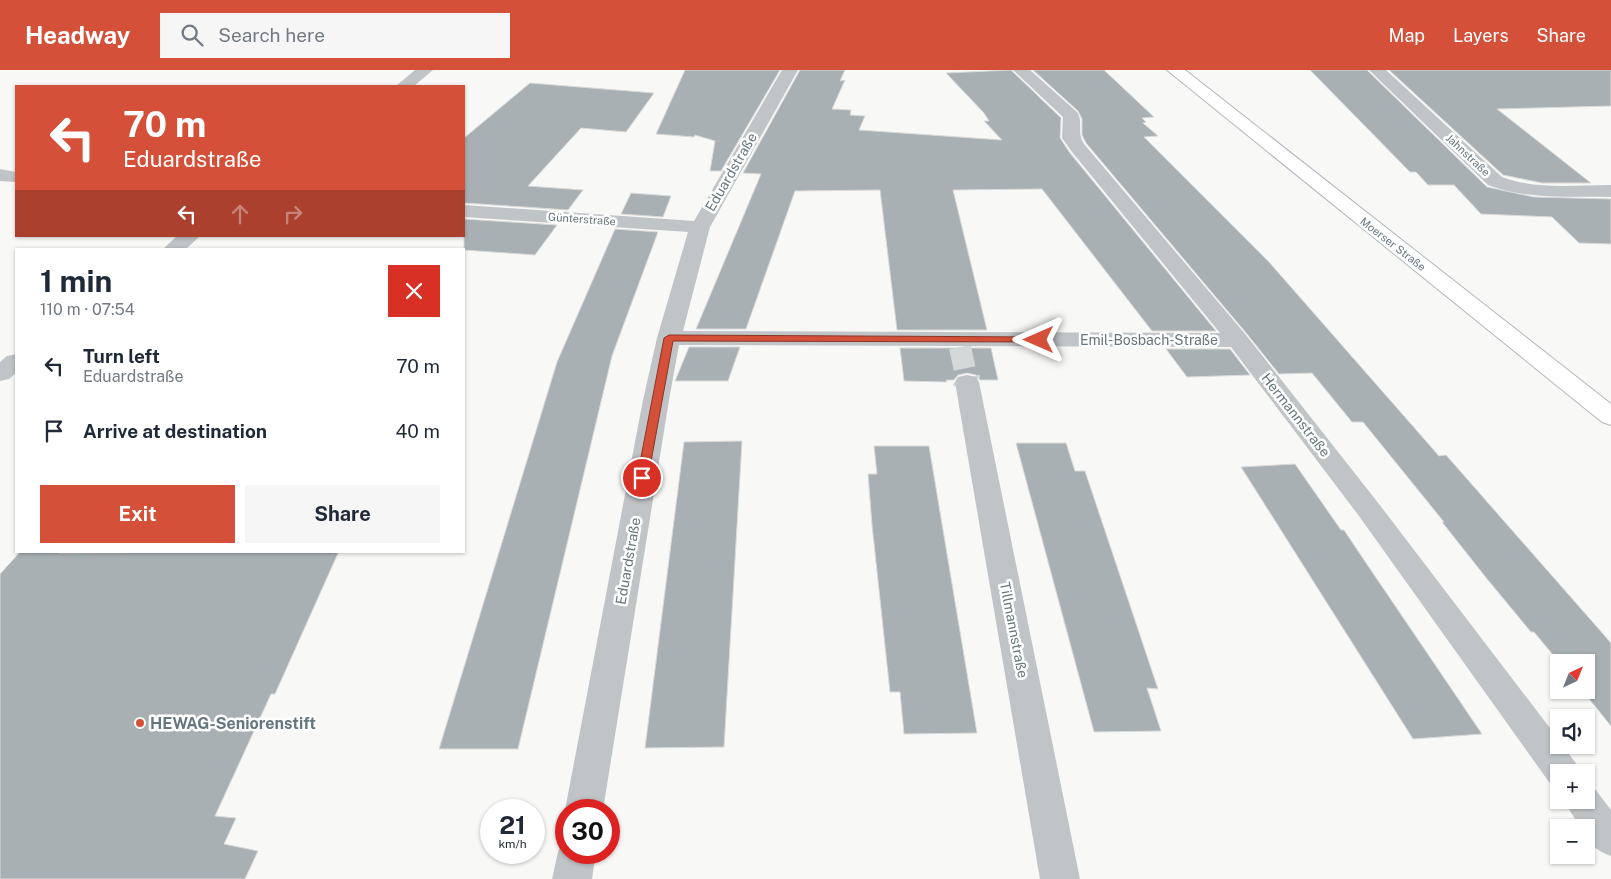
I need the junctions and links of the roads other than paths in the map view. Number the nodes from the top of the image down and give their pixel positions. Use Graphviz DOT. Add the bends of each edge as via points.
graph roads {
  1 [pos="425,70"];
  2 [pos="790,70"];
  3 [pos="1022,70"];
  4 [pos="1175,70"];
  5 [pos="1376,70"];
  6 [pos="405,85"];
  7 [pos="0,176"];
  8 [pos="15,177"];
  9 [pos="1611,191"];
  10 [pos="465,211"];
  11 [pos="700,227"];
  12 [pos="189,237"];
  13 [pos="174,248"];
  14 [pos="669,338"];
  15 [pos="1238,340"];
  16 [pos="15,362"];
  17 [pos="0,374"];
  18 [pos="967,382"];
  19 [pos="1611,417"];
  20 [pos="1556,764"];
  21 [pos="586,799"];
  22 [pos="1589,809"];
  23 [pos="1611,840"];
  24 [pos="575,864"];
  25 [pos="572,879"];
  26 [pos="1060,879"];
  1 -- 6 [label="street"];
  2 -- 11 [label="street, Eduardstraße"];
  3 -- 15 [label="street, Hermannstraße" via="1071,116 1071,138 1078,148"];
  4 -- 19 [label="main road, Moerser Straße"];
  5 -- 9 [label="street, Jahnstraße" via="1495,181 1506,187"];
  7 -- 8 [label="street"];
  10 -- 11 [label="street, Günterstraße"];
  11 -- 14 [label="street, Eduardstraße"];
  12 -- 13 [label="street"];
  14 -- 15 [label="street, Emil-Bosbach-Straße" via="960,343"];
  14 -- 21 [label="street, Eduardstraße"];
  15 -- 20 [label="street, Hermannstraße" via="1369,510"];
  16 -- 17 [label="street"];
  18 -- 26 [label="street, Tillmannstraße"];
  22 -- 23 [label="street"];
  24 -- 25 [label="street"];
}
